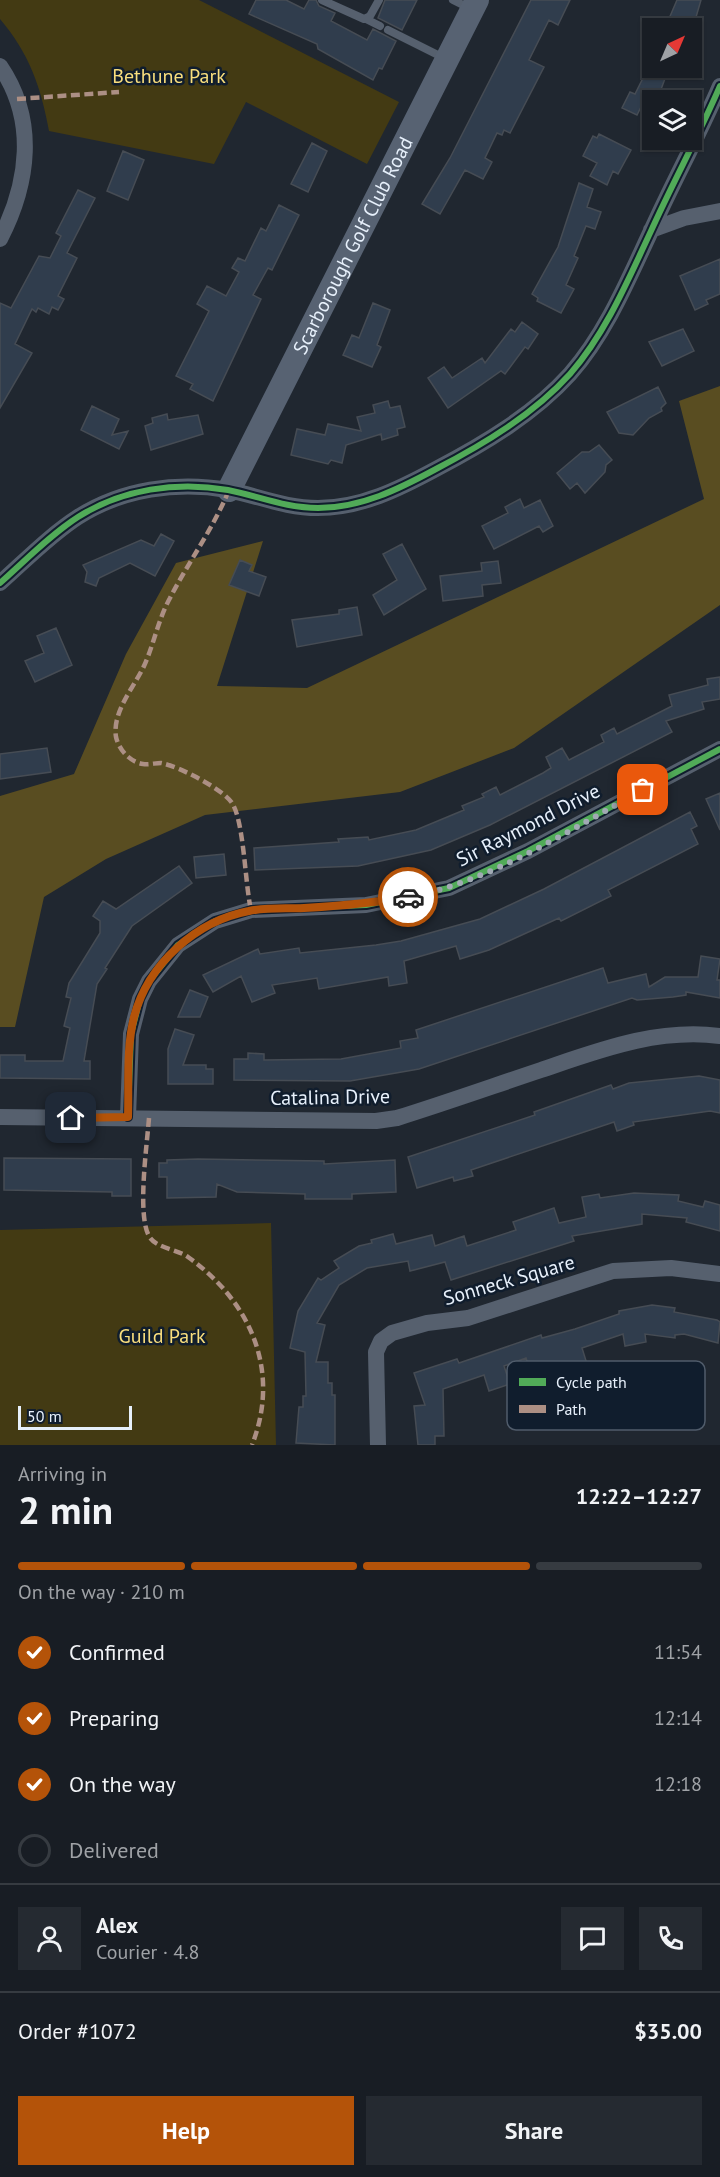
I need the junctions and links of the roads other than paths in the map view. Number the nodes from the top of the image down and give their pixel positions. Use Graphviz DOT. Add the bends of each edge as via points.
graph roads {
  1 [pos="322,0"];
  2 [pos="378,0"];
  3 [pos="467,3"];
  4 [pos="366,19"];
  5 [pos="446,59"];
  6 [pos="0,66"];
  7 [pos="717,93"];
  8 [pos="720,118"];
  9 [pos="720,211"];
  10 [pos="651,230"];
  11 [pos="0,239"];
  12 [pos="229,490"];
  13 [pos="0,583"];
  14 [pos="720,749"];
  15 [pos="720,1036"];
  16 [pos="0,1117"];
  17 [pos="128,1117"];
  18 [pos="720,1274"];
  19 [pos="378,1445"];
  1 -- 4 [label="lane"];
  2 -- 4 [label="lane"];
  3 -- 5 [label="street, Scarborough Golf Club Road"];
  4 -- 5 [label="lane"];
  5 -- 12 [label="street, Scarborough Golf Club Road"];
  6 -- 11 [label="street" via="16,93 27,140 23,175"];
  7 -- 8 [label="street"];
  7 -- 10 [label="street"];
  9 -- 10 [label="street"];
  10 -- 12 [label="street" via="623,292 584,356 528,413 464,455 393,491 348,505 286,506"];
  12 -- 13 [label="street" via="167,488 113,500 78,517"];
  14 -- 17 [label="street, Sir Raymond Drive" via="528,851 449,888 366,904 251,910 215,921 178,945 140,999 131,1034"];
  15 -- 17 [label="street, Catalina Drive" via="642,1038 397,1118 376,1121"];
  16 -- 17 [label="street, Catalina Drive"];
  18 -- 19 [label="street, Sonneck Square" via="671,1268 612,1270 479,1315 392,1333 381,1341 376,1352"];
}
